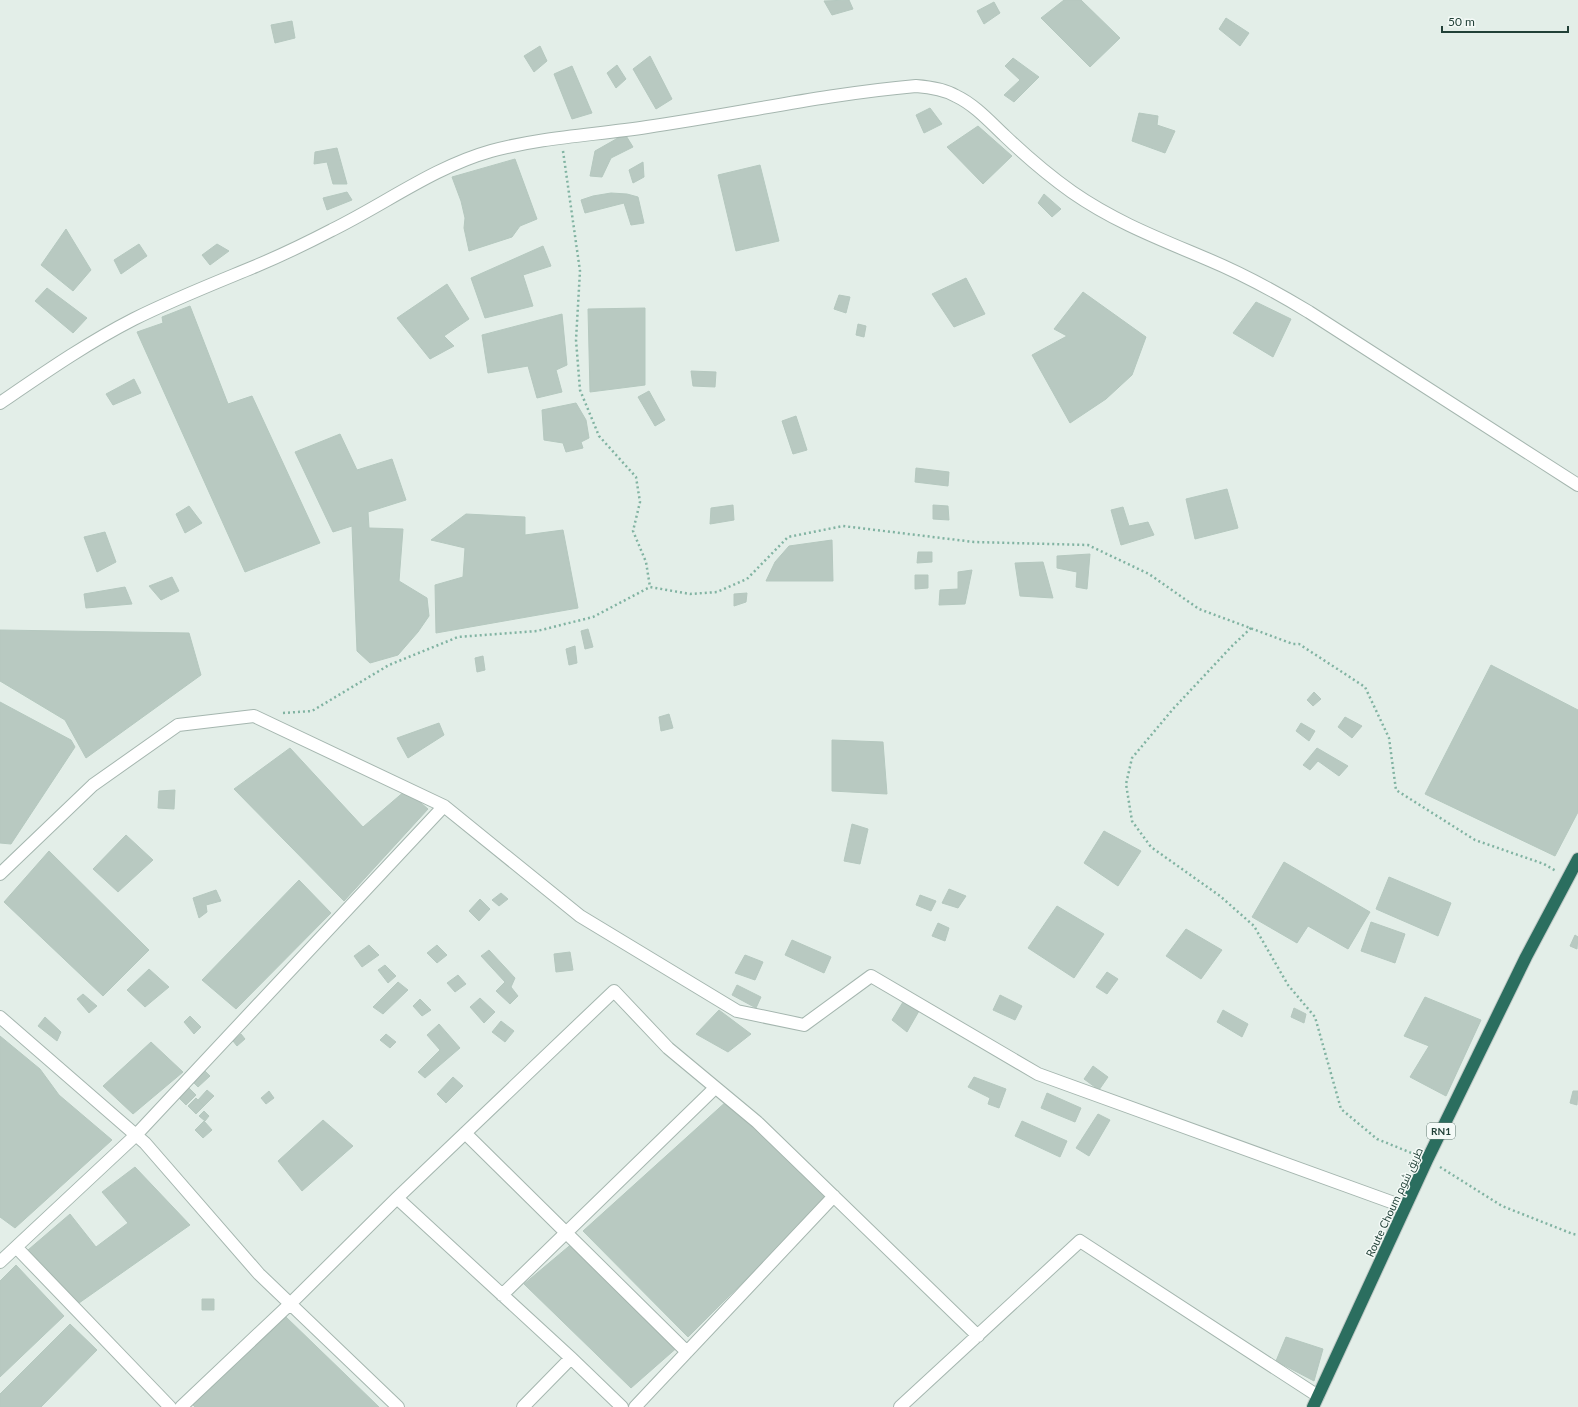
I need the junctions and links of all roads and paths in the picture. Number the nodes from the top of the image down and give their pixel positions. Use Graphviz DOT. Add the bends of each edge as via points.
graph roads {
  1 [pos="561,137"];
  2 [pos="0,402"];
  3 [pos="1578,485"];
  4 [pos="650,587"];
  5 [pos="1251,628"];
  6 [pos="254,716"];
  7 [pos="444,806"];
  8 [pos="1578,859"];
  9 [pos="0,874"];
  10 [pos="1569,877"];
  11 [pos="0,1017"];
  12 [pos="716,1088"];
  13 [pos="465,1133"];
  14 [pos="136,1135"];
  15 [pos="1427,1160"];
  16 [pos="834,1196"];
  17 [pos="397,1198"];
  18 [pos="1405,1207"];
  19 [pos="566,1233"];
  20 [pos="1578,1235"];
  21 [pos="16,1247"];
  22 [pos="0,1262"];
  23 [pos="502,1295"];
  24 [pos="290,1304"];
  25 [pos="978,1336"];
  26 [pos="687,1352"];
  27 [pos="571,1358"];
  28 [pos="1316,1402"];
  29 [pos="170,1407"];
  30 [pos="181,1407"];
  31 [pos="398,1407"];
  32 [pos="523,1407"];
  33 [pos="622,1407"];
  34 [pos="635,1407"];
  35 [pos="900,1407"];
  1 -- 2 [label="street" via="489,152 435,173 296,248 170,301 134,319 64,359"];
  1 -- 3 [label="street" via="645,127 791,102 894,88 916,86 945,91 966,102 1045,172 1101,211 1148,235 1214,262 1276,292"];
  1 -- 4 [label="path" via="580,271 576,340 580,390 600,436 636,477 640,502 633,531 646,562"];
  4 -- 5 [label="path" via="690,594 716,592 748,579 788,537 843,526 974,542 1088,544 1149,574 1199,609"];
  4 -- 6 [label="path" via="593,617 537,631 458,637 388,665 312,711"];
  5 -- 10 [label="path" via="1299,644 1365,687 1389,738 1396,790 1475,840 1544,864"];
  5 -- 15 [label="path" via="1172,709 1132,758 1126,784 1132,821 1151,847 1220,896 1254,926 1288,985 1315,1017 1341,1109 1377,1139"];
  6 -- 7 [label="street"];
  6 -- 9 [label="street" via="178,725 93,785"];
  7 -- 14 [label="street"];
  7 -- 18 [label="street" via="580,916 738,1011 804,1025 871,976 1038,1074"];
  8 -- 10 [label="highway, Route Choum طريق شوم / RN1"];
  10 -- 15 [label="highway, Route Choum طريق شوم / RN1" via="1526,957"];
  11 -- 14 [label="street"];
  12 -- 13 [label="street" via="668,1048 614,991"];
  12 -- 16 [label="street" via="757,1122"];
  12 -- 19 [label="street"];
  13 -- 17 [label="street"];
  13 -- 19 [label="street"];
  14 -- 21 [label="street"];
  14 -- 24 [label="street" via="259,1274"];
  15 -- 18 [label="highway, Route Choum طريق شوم / RN1"];
  15 -- 20 [label="path" via="1502,1206"];
  16 -- 25 [label="street"];
  16 -- 26 [label="street"];
  17 -- 23 [label="street"];
  17 -- 24 [label="street"];
  18 -- 28 [label="highway, Route Choum طريق شوم / RN1"];
  19 -- 23 [label="street"];
  19 -- 26 [label="street"];
  21 -- 22 [label="street"];
  21 -- 29 [label="street"];
  23 -- 27 [label="street"];
  24 -- 30 [label="street"];
  24 -- 31 [label="street"];
  25 -- 28 [label="street" via="1080,1241"];
  25 -- 35 [label="street"];
  26 -- 34 [label="street"];
  27 -- 32 [label="street"];
  27 -- 33 [label="street"];
}
